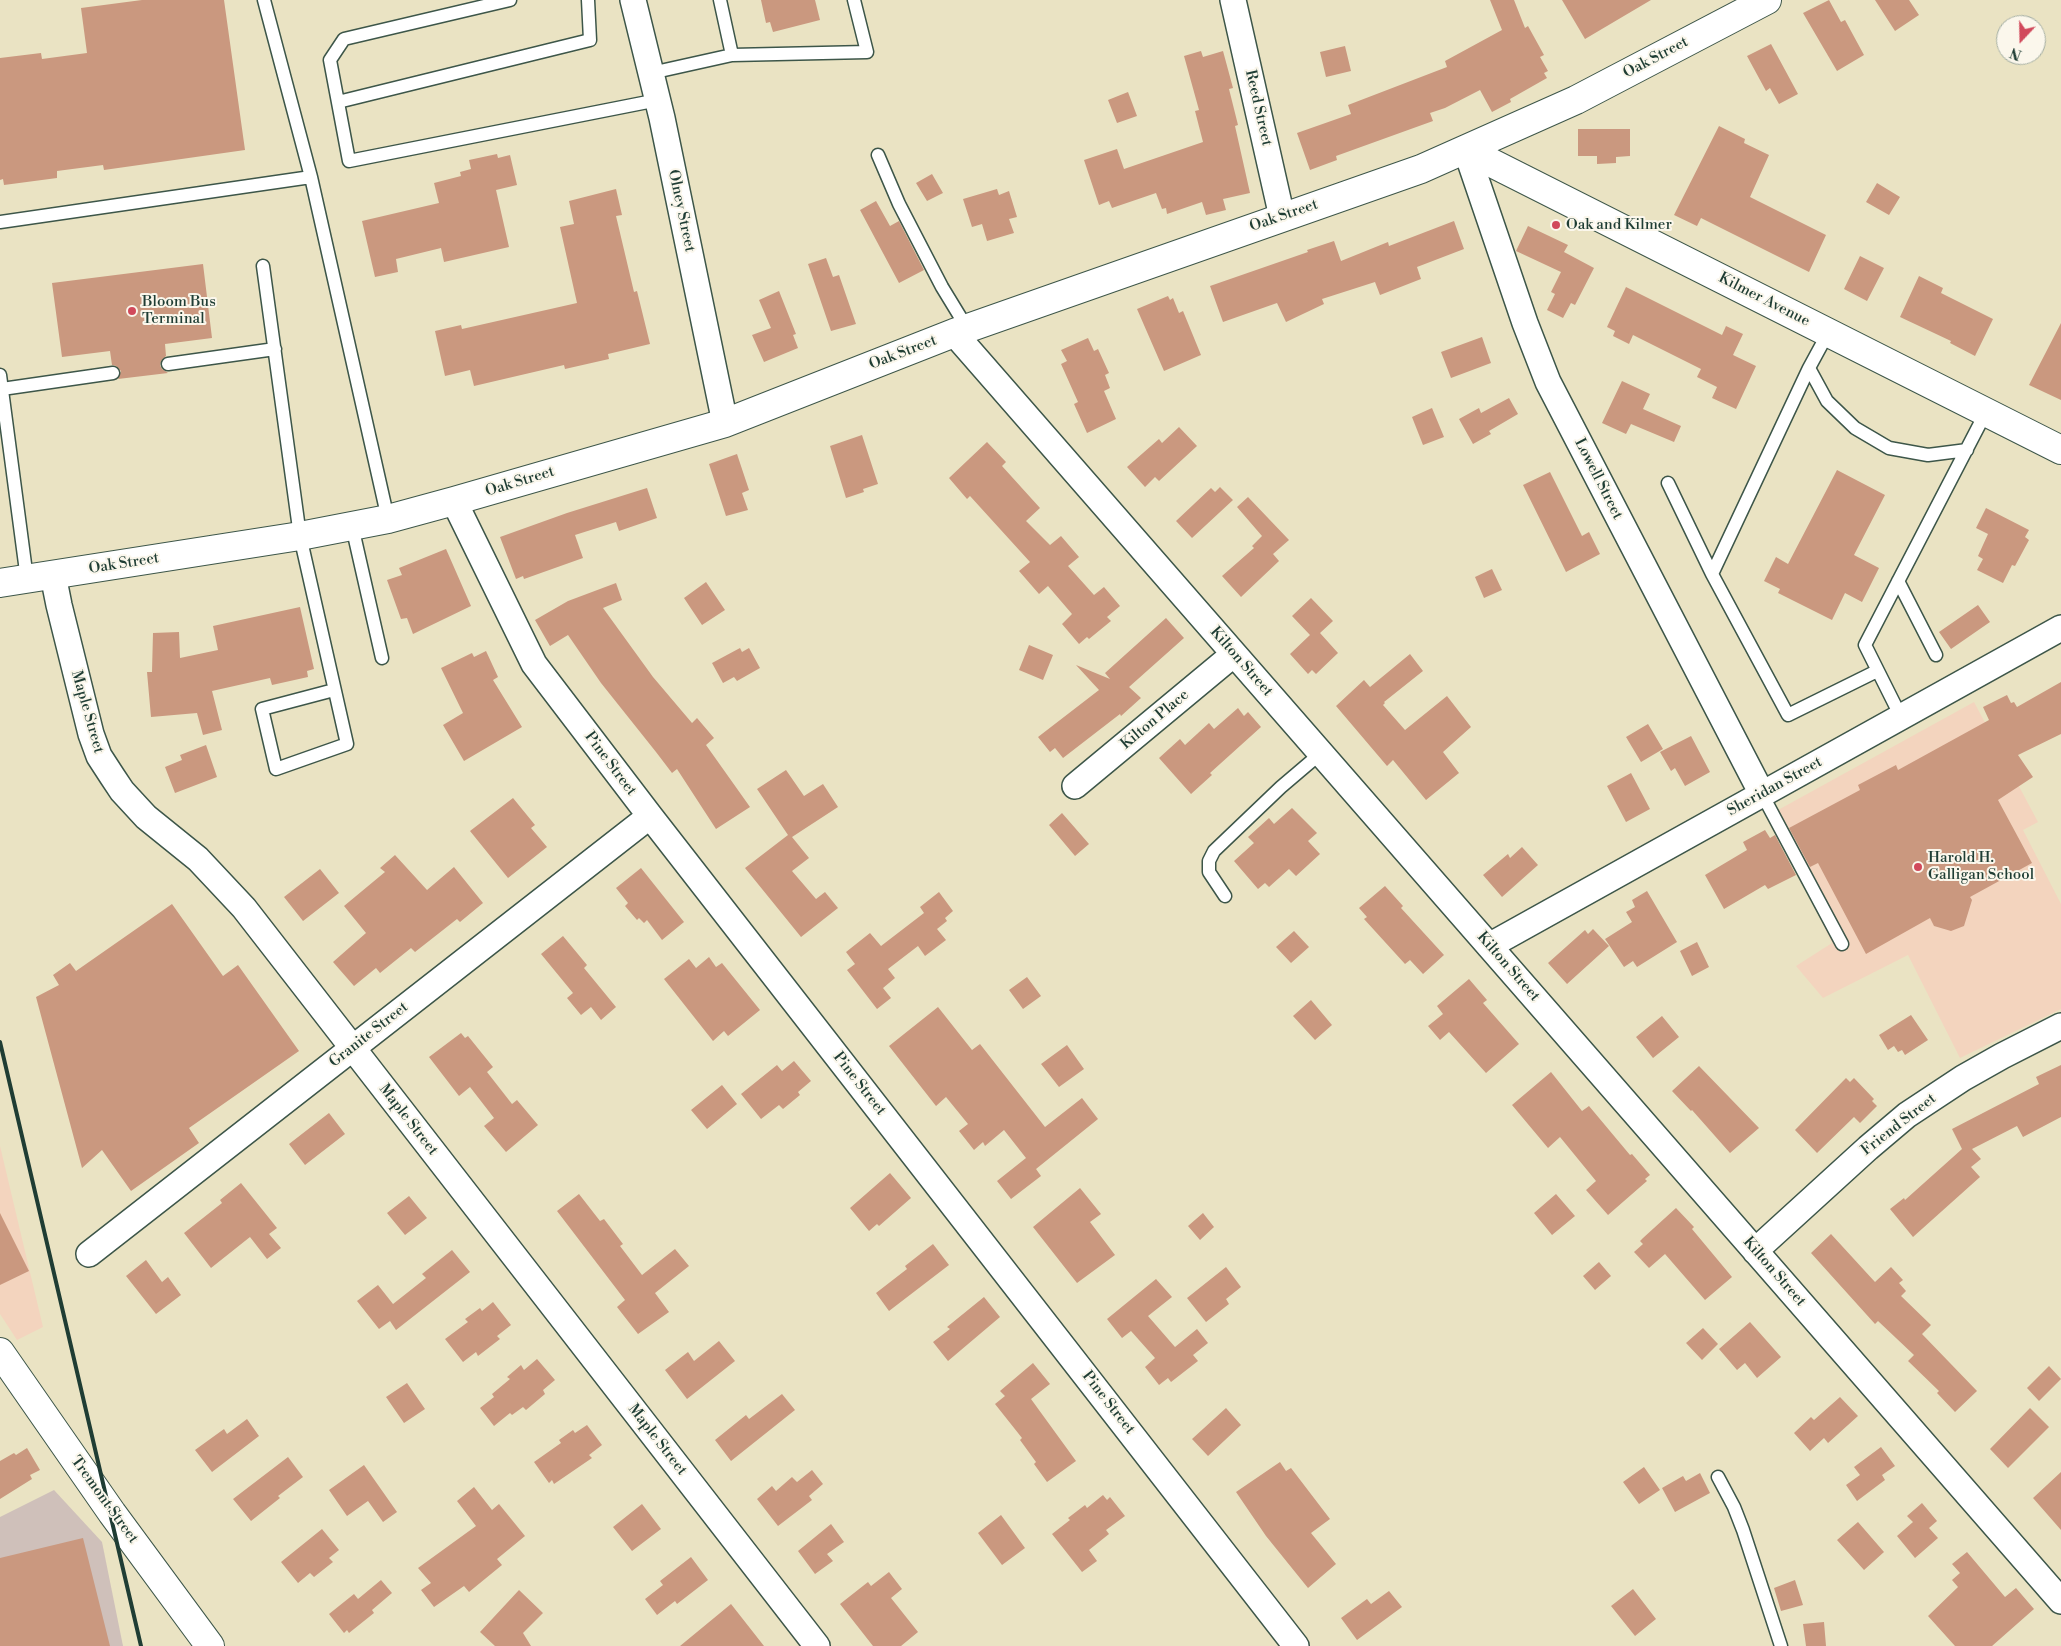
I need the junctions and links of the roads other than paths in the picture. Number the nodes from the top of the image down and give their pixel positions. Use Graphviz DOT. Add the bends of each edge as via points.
graph roads {
  1 [pos="264,0"];
  2 [pos="510,0"];
  3 [pos="588,0"];
  4 [pos="633,0"];
  5 [pos="720,0"];
  6 [pos="854,0"];
  7 [pos="1233,0"];
  8 [pos="1767,0"];
  9 [pos="732,55"];
  10 [pos="651,73"];
  11 [pos="658,100"];
  12 [pos="338,102"];
  13 [pos="1466,150"];
  14 [pos="878,155"];
  15 [pos="311,177"];
  16 [pos="1282,217"];
  17 [pos="0,222"];
  18 [pos="263,266"];
  19 [pos="961,331"];
  20 [pos="1828,333"];
  21 [pos="275,349"];
  22 [pos="168,364"];
  23 [pos="1809,368"];
  24 [pos="113,373"];
  25 [pos="0,376"];
  26 [pos="2,389"];
  27 [pos="1986,412"];
  28 [pos="725,422"];
  29 [pos="1966,450"];
  30 [pos="2061,450"];
  31 [pos="1668,482"];
  32 [pos="454,502"];
  33 [pos="388,519"];
  34 [pos="352,526"];
  35 [pos="300,536"];
  36 [pos="1712,574"];
  37 [pos="40,577"];
  38 [pos="1898,581"];
  39 [pos="0,583"];
  40 [pos="2061,628"];
  41 [pos="1234,654"];
  42 [pos="1936,655"];
  43 [pos="382,658"];
  44 [pos="1877,671"];
  45 [pos="334,690"];
  46 [pos="1901,717"];
  47 [pos="1321,753"];
  48 [pos="1075,786"];
  49 [pos="1762,794"];
  50 [pos="650,816"];
  51 [pos="1225,896"];
  52 [pos="1842,944"];
  53 [pos="1489,946"];
  54 [pos="2061,1026"];
  55 [pos="353,1048"];
  56 [pos="1755,1251"];
  57 [pos="89,1254"];
  58 [pos="0,1352"];
  59 [pos="1718,1477"];
  60 [pos="2061,1601"];
  61 [pos="210,1646"];
  62 [pos="817,1646"];
  63 [pos="1296,1646"];
  64 [pos="1781,1646"];
  1 -- 15 [label="lane"];
  2 -- 12 [label="lane" via="344,39 330,60"];
  3 -- 12 [label="lane" via="590,40"];
  4 -- 10 [label="street, Olney Street"];
  5 -- 9 [label="lane"];
  6 -- 9 [label="lane" via="867,52"];
  7 -- 16 [label="street, Reed Street"];
  8 -- 13 [label="street, Oak Street" via="1576,100"];
  9 -- 10 [label="lane"];
  10 -- 11 [label="street, Olney Street"];
  11 -- 12 [label="lane" via="349,161"];
  11 -- 28 [label="street, Olney Street"];
  13 -- 16 [label="street, Oak Street"];
  13 -- 20 [label="street, Kilmer Avenue"];
  13 -- 49 [label="street, Lowell Street" via="1548,382"];
  14 -- 19 [label="lane"];
  15 -- 17 [label="lane"];
  15 -- 33 [label="lane"];
  16 -- 19 [label="street, Oak Street"];
  18 -- 21 [label="lane"];
  19 -- 28 [label="street, Oak Street"];
  19 -- 41 [label="street, Kilton Street"];
  20 -- 23 [label="lane"];
  20 -- 27 [label="street, Kilmer Avenue"];
  21 -- 22 [label="lane"];
  21 -- 35 [label="lane"];
  23 -- 29 [label="lane" via="1834,408 1855,428 1889,448 1928,455"];
  23 -- 36 [label="lane"];
  24 -- 26 [label="lane"];
  25 -- 26 [label="lane"];
  26 -- 37 [label="lane"];
  27 -- 29 [label="lane"];
  27 -- 30 [label="street, Kilmer Avenue"];
  28 -- 32 [label="street, Oak Street"];
  29 -- 38 [label="lane"];
  31 -- 36 [label="lane"];
  32 -- 33 [label="street, Oak Street"];
  32 -- 50 [label="street, Pine Street" via="534,664"];
  33 -- 34 [label="street, Oak Street"];
  34 -- 35 [label="street, Oak Street"];
  34 -- 43 [label="lane"];
  35 -- 37 [label="street, Oak Street"];
  35 -- 45 [label="lane"];
  36 -- 44 [label="lane" via="1788,715"];
  37 -- 39 [label="street, Oak Street"];
  37 -- 55 [label="street, Maple Street" via="58,605 91,734 99,756 112,776 146,817 198,859 227,888"];
  38 -- 42 [label="lane"];
  38 -- 44 [label="lane" via="1865,645"];
  40 -- 46 [label="street, Sheridan Street"];
  41 -- 47 [label="street, Kilton Street"];
  41 -- 48 [label="street, Kilton Place"];
  44 -- 46 [label="lane"];
  45 -- 45 [label="lane" via="347,744 276,769 262,709"];
  46 -- 49 [label="street, Sheridan Street"];
  47 -- 51 [label="lane" via="1214,851 1208,872"];
  47 -- 53 [label="street, Kilton Street"];
  49 -- 52 [label="lane"];
  49 -- 53 [label="street, Sheridan Street"];
  50 -- 55 [label="street, Granite Street"];
  50 -- 63 [label="street, Pine Street"];
  53 -- 56 [label="street, Kilton Street"];
  54 -- 56 [label="street, Friend Street" via="1996,1059 1907,1115"];
  55 -- 57 [label="street, Granite Street"];
  55 -- 62 [label="street, Maple Street"];
  56 -- 60 [label="street, Kilton Street"];
  58 -- 61 [label="street, Tremont Street"];
  59 -- 64 [label="lane" via="1743,1530"];
}
